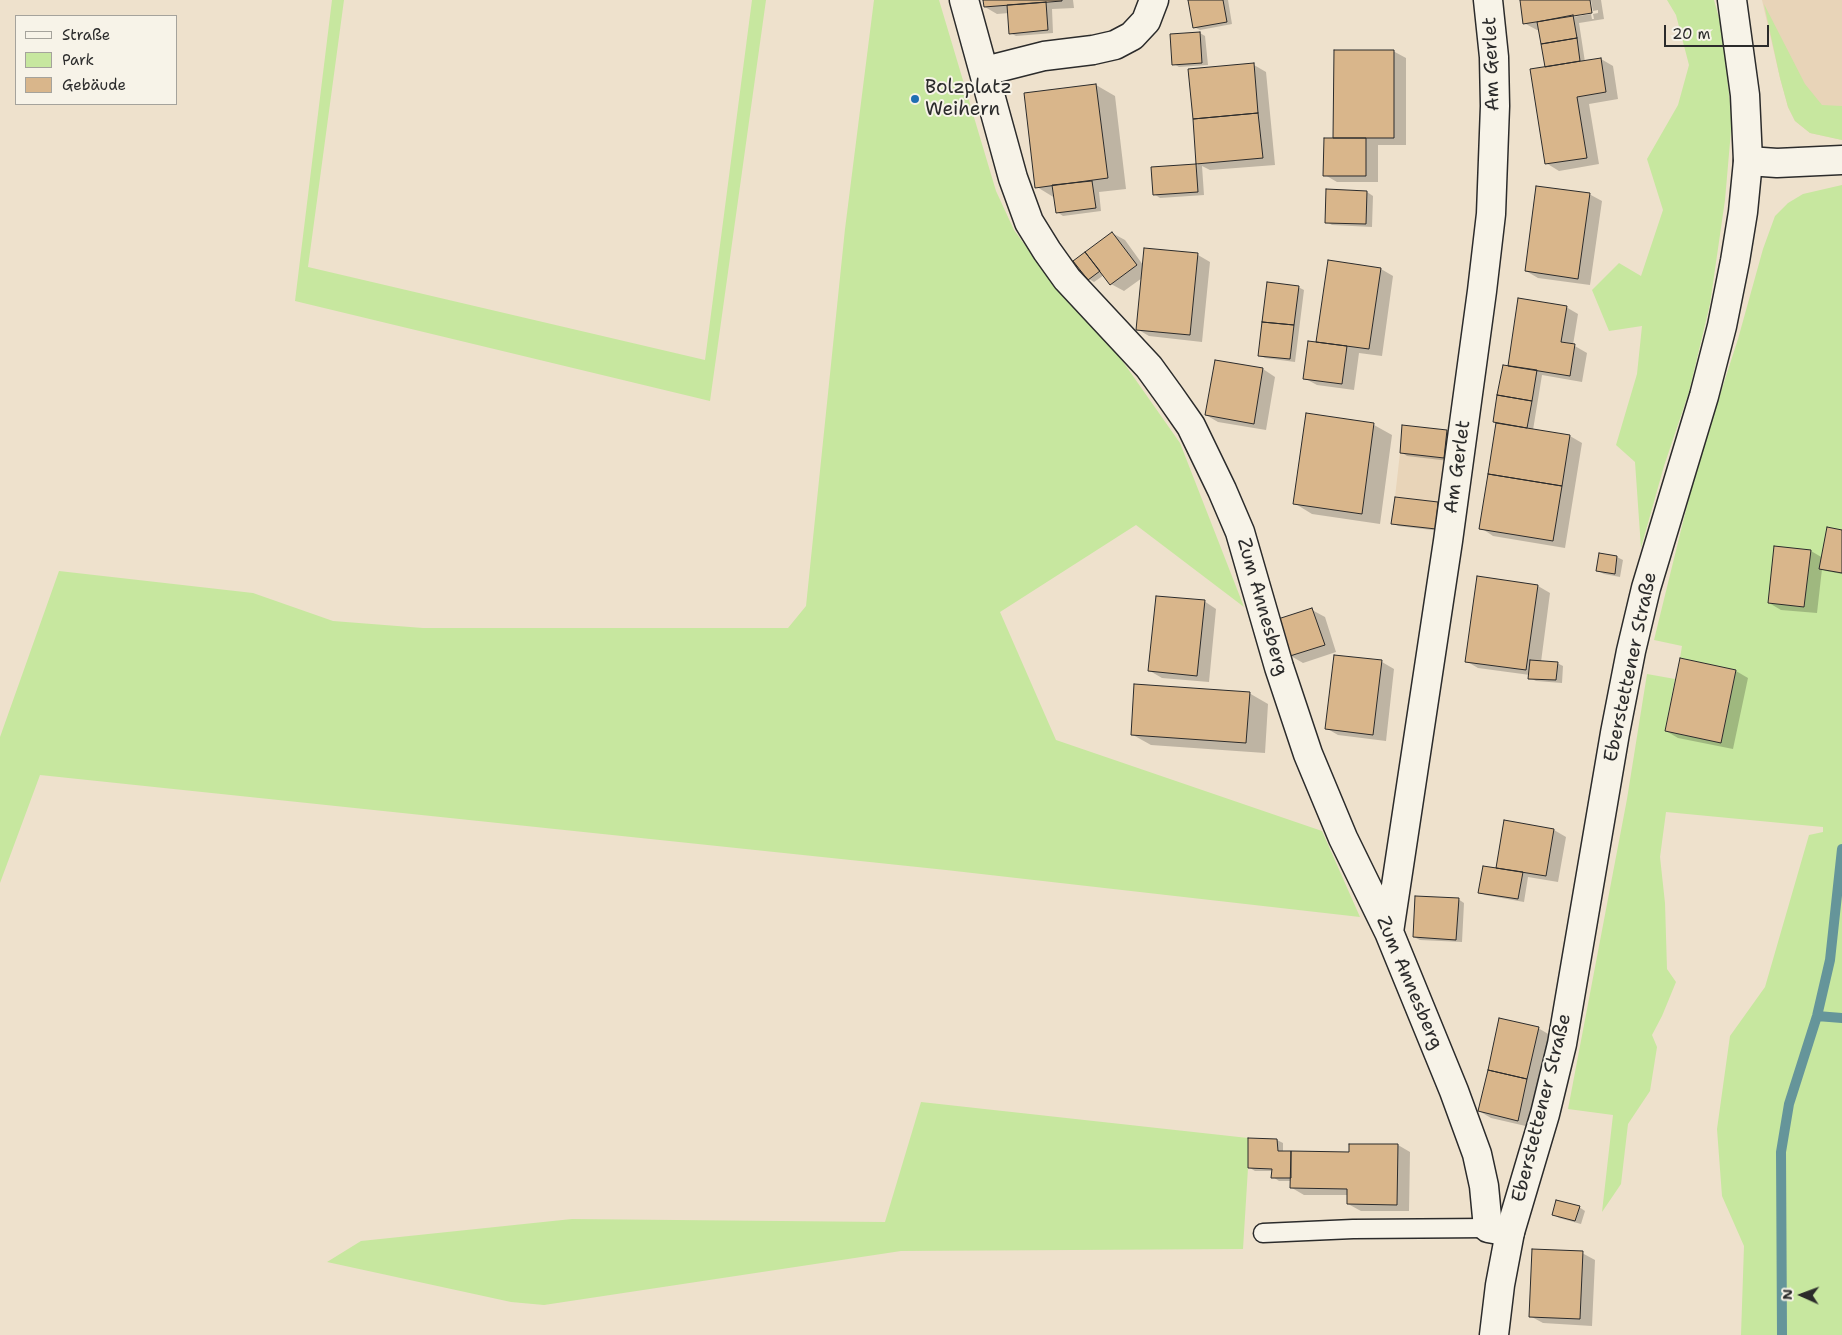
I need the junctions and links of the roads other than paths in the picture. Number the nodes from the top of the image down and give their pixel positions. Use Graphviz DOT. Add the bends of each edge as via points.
graph roads {
  1 [pos="964,0"];
  2 [pos="1154,0"];
  3 [pos="1488,0"];
  4 [pos="1732,0"];
  5 [pos="985,71"];
  6 [pos="1842,160"];
  7 [pos="1748,161"];
  8 [pos="1389,932"];
  9 [pos="1499,1230"];
  10 [pos="1263,1232"];
  11 [pos="1494,1335"];
  1 -- 5 [label="street, Zum Annesberg"];
  2 -- 5 [label="street" via="1146,21 1132,36 1115,45 1044,56"];
  3 -- 8 [label="street, Am Gerlet" via="1495,106 1491,214 1448,541"];
  4 -- 7 [label="street, Eberstettener Straße" via="1745,95"];
  5 -- 8 [label="street, Zum Annesberg" via="1013,178 1029,222 1067,279 1149,367 1170,396 1191,426 1222,490 1240,532 1308,754"];
  6 -- 7 [label="street"];
  7 -- 9 [label="street, Eberstettener Straße" via="1743,212 1722,326 1633,642 1562,1044 1545,1114"];
  8 -- 9 [label="street, Zum Annesberg" via="1454,1090"];
  9 -- 10 [label="lane"];
  9 -- 11 [label="street, Eberstettener Straße" via="1500,1285"];
}
